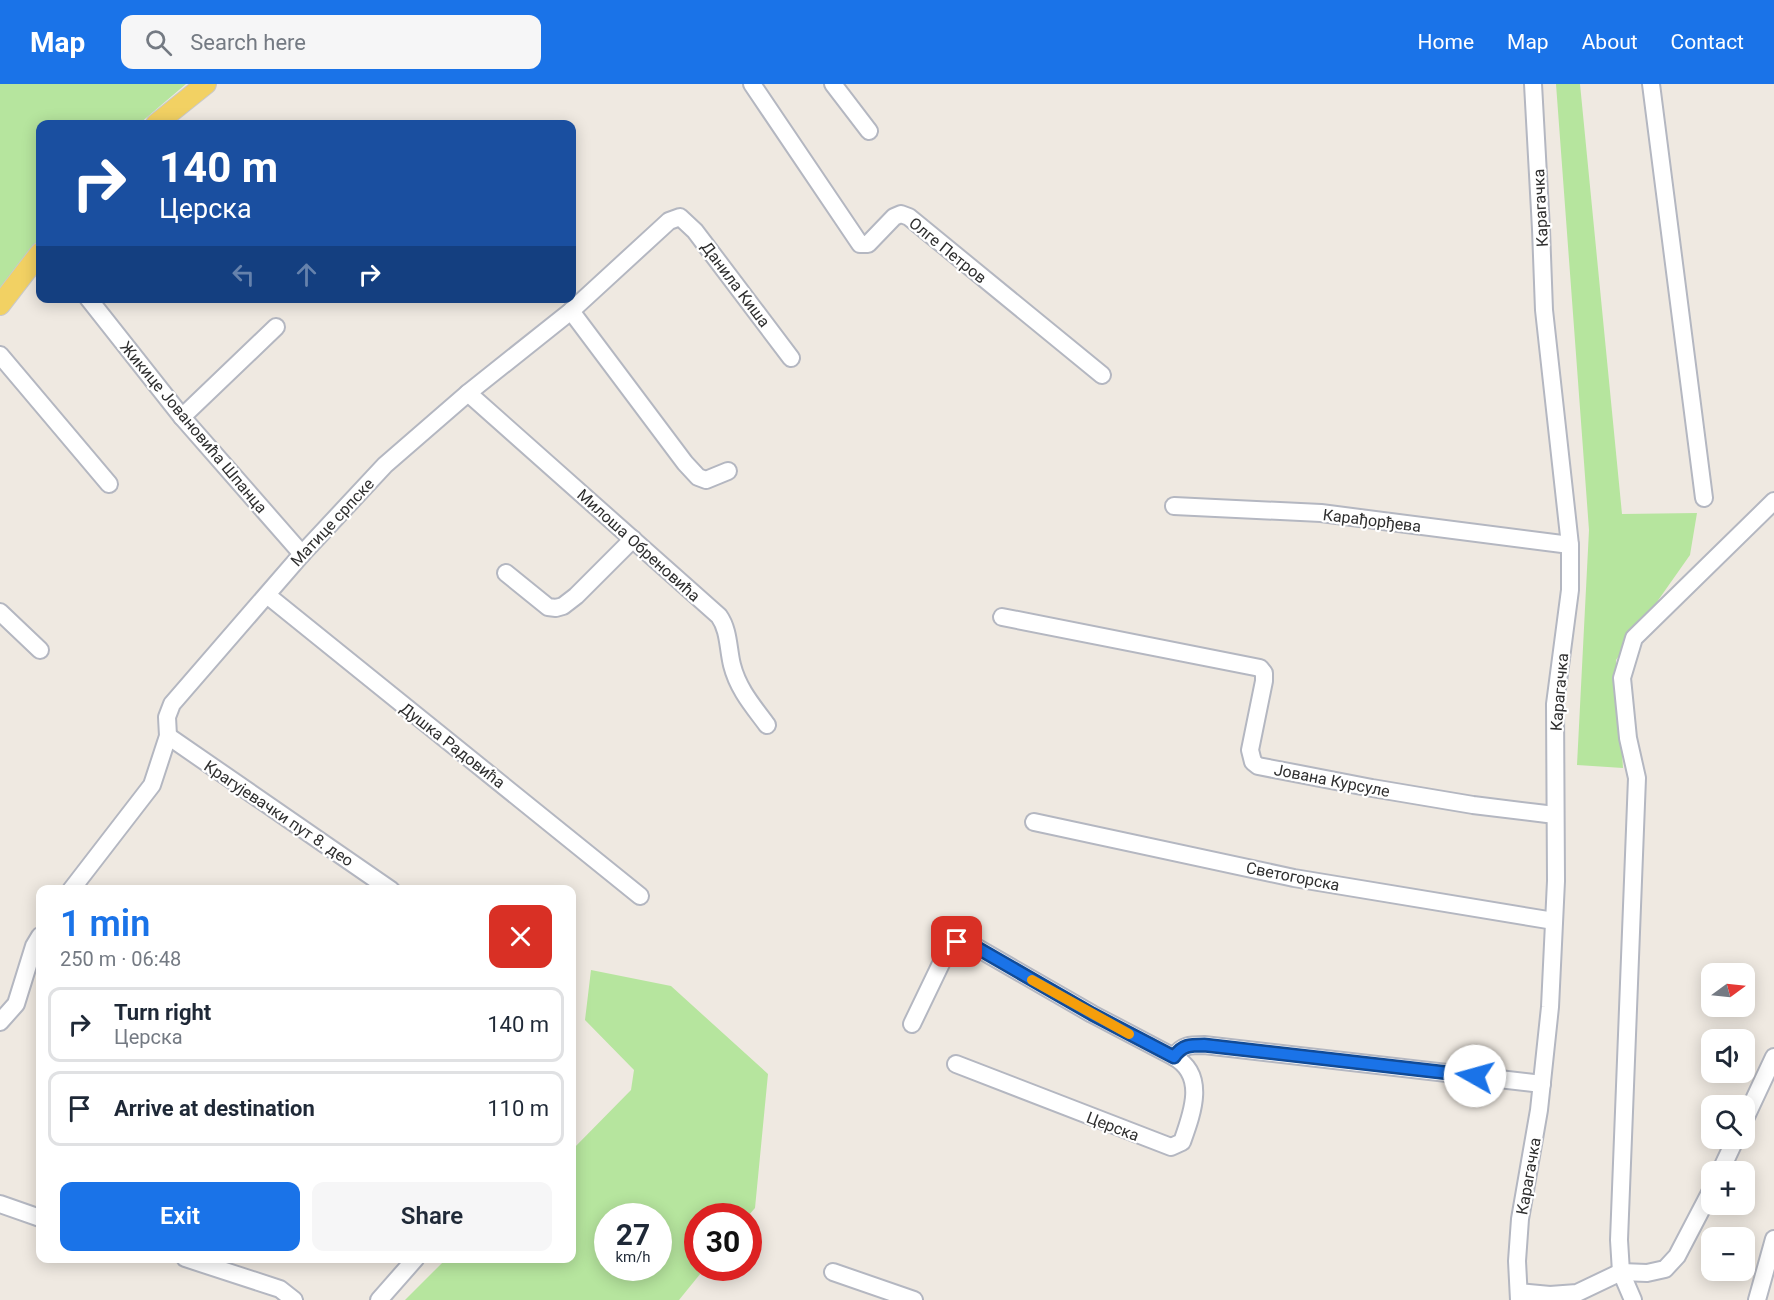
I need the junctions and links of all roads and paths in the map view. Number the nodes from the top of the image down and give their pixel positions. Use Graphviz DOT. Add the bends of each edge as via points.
graph roads {
  1 [pos="207,84"];
  2 [pos="752,84"];
  3 [pos="833,84"];
  4 [pos="1533,84"];
  5 [pos="1651,84"];
  6 [pos="161,120"];
  7 [pos="868,131"];
  8 [pos="675,218"];
  9 [pos="36,258"];
  10 [pos="92,303"];
  11 [pos="0,305"];
  12 [pos="571,311"];
  13 [pos="276,327"];
  14 [pos="0,355"];
  15 [pos="791,358"];
  16 [pos="1102,375"];
  17 [pos="468,393"];
  18 [pos="182,417"];
  19 [pos="728,471"];
  20 [pos="109,484"];
  21 [pos="1704,498"];
  22 [pos="1774,501"];
  23 [pos="1174,507"];
  24 [pos="633,539"];
  25 [pos="1570,545"];
  26 [pos="302,554"];
  27 [pos="506,573"];
  28 [pos="267,595"];
  29 [pos="0,612"];
  30 [pos="1002,616"];
  31 [pos="40,650"];
  32 [pos="767,725"];
  33 [pos="168,736"];
  34 [pos="1555,815"];
  35 [pos="1034,822"];
  36 [pos="78,885"];
  37 [pos="384,885"];
  38 [pos="640,896"];
  39 [pos="1554,921"];
  40 [pos="36,943"];
  41 [pos="0,1022"];
  42 [pos="912,1024"];
  43 [pos="1174,1057"];
  44 [pos="1774,1058"];
  45 [pos="956,1064"];
  46 [pos="1542,1084"];
  47 [pos="1755,1098"];
  48 [pos="0,1204"];
  49 [pos="1701,1210"];
  50 [pos="36,1217"];
  51 [pos="1774,1239"];
  52 [pos="199,1263"];
  53 [pos="412,1263"];
  54 [pos="833,1272"];
  55 [pos="1621,1272"];
  56 [pos="1519,1296"];
  57 [pos="294,1300"];
  58 [pos="379,1300"];
  59 [pos="914,1300"];
  60 [pos="1633,1300"];
  61 [pos="1757,1300"];
  1 -- 6 [label="main road"];
  2 -- 16 [label="street, Олге Петров" via="860,244 868,244 894,216 909,217"];
  3 -- 7 [label="street"];
  4 -- 25 [label="street, Карагачка" via="1544,310"];
  5 -- 21 [label="street"];
  8 -- 12 [label="street, Матице српске"];
  8 -- 15 [label="street, Данила Киша" via="687,221"];
  9 -- 11 [label="main road"];
  10 -- 18 [label="street, Жикице Јовановића Шпанца"];
  12 -- 17 [label="street, Матице српске"];
  12 -- 19 [label="street" via="698,477 706,480"];
  13 -- 18 [label="street"];
  14 -- 20 [label="street"];
  17 -- 24 [label="street, Милоша Обреновића"];
  17 -- 26 [label="street, Матице српске" via="385,465"];
  18 -- 26 [label="street, Жикице Јовановића Шпанца"];
  22 -- 55 [label="street" via="1634,638 1622,678 1637,778 1618,1240"];
  23 -- 25 [label="street, Карађорђева" via="1321,513"];
  24 -- 27 [label="street" via="576,596 556,608 548,607"];
  24 -- 32 [label="street, Милоша Обреновића" via="723,621 732,667 742,692"];
  25 -- 34 [label="street, Карагачка" via="1570,590 1555,704"];
  26 -- 28 [label="street, Матице српске"];
  28 -- 33 [label="street, Матице српске" via="172,704 166,717"];
  28 -- 38 [label="street, Душка Радовића"];
  29 -- 31 [label="street"];
  30 -- 34 [label="street, Јована Курсуле" via="1260,668 1264,681 1250,750 1258,766 1462,803"];
  33 -- 36 [label="street, Матице српске" via="152,786"];
  33 -- 37 [label="street, Крагујевачки пут 8. део"];
  34 -- 39 [label="street, Карагачка"];
  35 -- 39 [label="street, Светогорска" via="1294,878"];
  39 -- 46 [label="street, Карагачка"];
  40 -- 41 [label="street" via="16,1004"];
  42 -- 43 [label="street, Церска" via="949,947 967,942"];
  43 -- 45 [label="street, Церска" via="1187,1068 1195,1093 1182,1142 1171,1148"];
  43 -- 46 [label="street" via="1185,1046 1204,1045"];
  44 -- 47 [label="street"];
  46 -- 56 [label="street, Карагачка" via="1520,1218"];
  48 -- 50 [label="street"];
  49 -- 55 [label="street" via="1677,1256 1665,1269"];
  51 -- 61 [label="street"];
  52 -- 57 [label="street" via="280,1289"];
  53 -- 58 [label="street"];
  54 -- 59 [label="street"];
  55 -- 56 [label="street" via="1577,1293"];
  55 -- 60 [label="street"];
}
